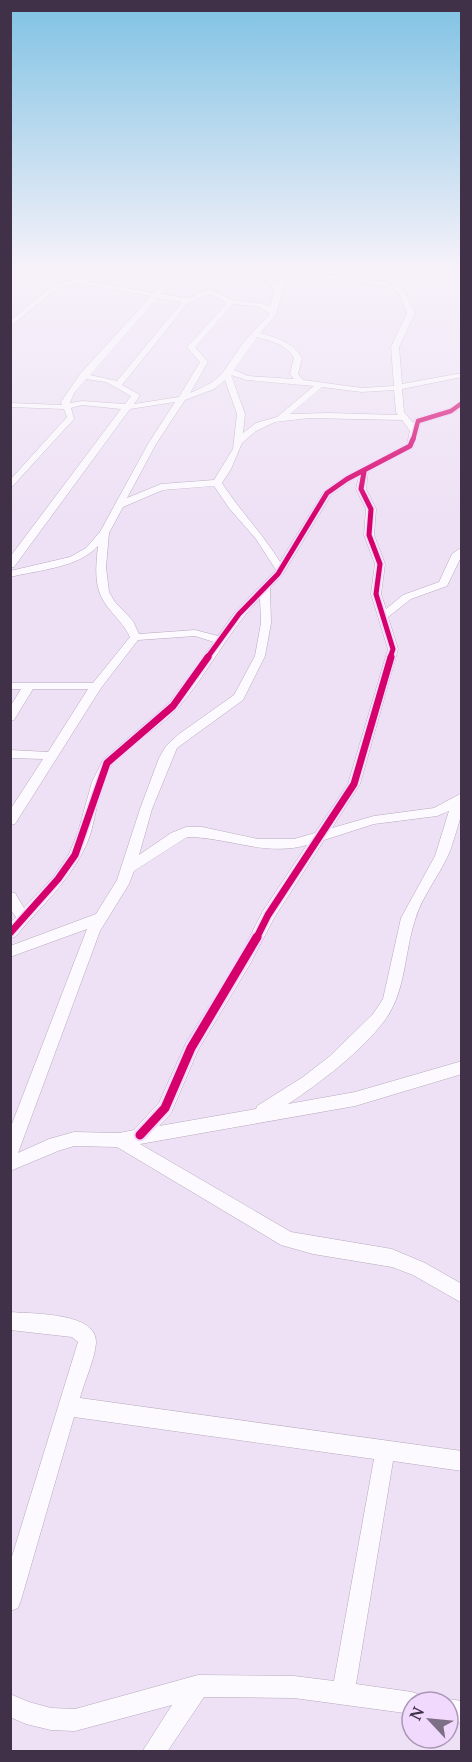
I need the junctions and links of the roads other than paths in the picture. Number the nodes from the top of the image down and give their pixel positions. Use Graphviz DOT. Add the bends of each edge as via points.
graph roads {
  1 [pos="105,352"];
  2 [pos="144,352"];
  3 [pos="196,352"];
  4 [pos="242,352"];
  5 [pos="295,352"];
  6 [pos="396,352"];
  7 [pos="228,373"];
  8 [pos="462,375"];
  9 [pos="83,376"];
  10 [pos="301,382"];
  11 [pos="117,386"];
  12 [pos="319,386"];
  13 [pos="399,388"];
  14 [pos="181,399"];
  15 [pos="462,403"];
  16 [pos="10,405"];
  17 [pos="66,405"];
  18 [pos="127,407"];
  19 [pos="404,418"];
  20 [pos="279,419"];
  21 [pos="415,432"];
  22 [pos="237,443"];
  23 [pos="364,472"];
  24 [pos="217,483"];
  25 [pos="10,486"];
  26 [pos="119,505"];
  27 [pos="104,533"];
  28 [pos="462,550"];
  29 [pos="10,565"];
  30 [pos="280,569"];
  31 [pos="10,574"];
  32 [pos="265,587"];
  33 [pos="383,616"];
  34 [pos="135,637"];
  35 [pos="220,640"];
  36 [pos="10,686"];
  37 [pos="30,686"];
  38 [pos="96,686"];
  39 [pos="10,717"];
  40 [pos="10,754"];
  41 [pos="53,756"];
  42 [pos="460,799"];
  43 [pos="10,821"];
  44 [pos="318,839"];
  45 [pos="129,868"];
  46 [pos="10,897"];
  47 [pos="23,917"];
  48 [pos="101,918"];
  49 [pos="10,933"];
  50 [pos="10,952"];
  51 [pos="462,1067"];
  52 [pos="256,1116"];
  53 [pos="140,1135"];
  54 [pos="119,1140"];
  55 [pos="10,1152"];
  56 [pos="10,1164"];
  57 [pos="462,1294"];
  58 [pos="10,1321"];
  59 [pos="68,1406"];
  60 [pos="385,1451"];
  61 [pos="462,1461"];
  62 [pos="10,1600"];
  63 [pos="198,1686"];
  64 [pos="343,1692"];
  65 [pos="400,1701"];
  66 [pos="10,1705"];
  67 [pos="153,1752"];
  1 -- 9 [label="street"];
  2 -- 11 [label="street"];
  3 -- 14 [label="street" via="204,362"];
  4 -- 7 [label="street"];
  5 -- 10 [label="street" via="298,358 294,374"];
  6 -- 13 [label="street"];
  7 -- 10 [label="street"];
  7 -- 14 [label="street" via="211,387"];
  7 -- 22 [label="street" via="241,414"];
  8 -- 13 [label="street"];
  9 -- 11 [label="street" via="101,378"];
  9 -- 17 [label="street" via="65,399"];
  10 -- 12 [label="street"];
  11 -- 18 [label="street" via="136,393"];
  12 -- 13 [label="street"];
  12 -- 20 [label="street"];
  13 -- 19 [label="street"];
  14 -- 18 [label="street"];
  14 -- 26 [label="street"];
  15 -- 21 [label="street" via="451,411 418,421"];
  16 -- 17 [label="street"];
  17 -- 18 [label="street"];
  17 -- 25 [label="street" via="71,417"];
  18 -- 29 [label="street"];
  19 -- 20 [label="street"];
  19 -- 21 [label="street"];
  20 -- 22 [label="street" via="257,427"];
  21 -- 23 [label="street" via="410,446"];
  22 -- 24 [label="street"];
  23 -- 30 [label="street" via="339,483 322,499"];
  23 -- 33 [label="street" via="361,489 370,505 368,530 380,564 375,587"];
  24 -- 26 [label="street" via="161,487"];
  24 -- 30 [label="street"];
  26 -- 27 [label="street"];
  27 -- 31 [label="street" via="82,555"];
  27 -- 34 [label="street" via="104,593 108,602 130,622"];
  28 -- 33 [label="street" via="443,584 407,597"];
  30 -- 32 [label="street"];
  32 -- 35 [label="street"];
  32 -- 45 [label="street" via="265,642 246,685 225,708 172,746 146,808"];
  33 -- 44 [label="street" via="392,655 365,751 354,784"];
  34 -- 35 [label="street" via="195,633"];
  34 -- 38 [label="street"];
  35 -- 47 [label="street" via="173,706 107,763 81,842 70,863"];
  36 -- 37 [label="street"];
  37 -- 38 [label="street"];
  37 -- 39 [label="street"];
  38 -- 41 [label="street"];
  40 -- 41 [label="street"];
  41 -- 43 [label="street"];
  42 -- 44 [label="street" via="437,812 374,820"];
  42 -- 52 [label="street" via="442,856 408,918 390,1000 378,1018 335,1061"];
  44 -- 45 [label="street" via="276,845 186,832"];
  44 -- 53 [label="street" via="204,1023 165,1108"];
  45 -- 48 [label="street"];
  46 -- 47 [label="street"];
  47 -- 49 [label="street"];
  48 -- 50 [label="street"];
  48 -- 55 [label="street"];
  51 -- 52 [label="street" via="354,1099"];
  52 -- 53 [label="street"];
  53 -- 54 [label="street"];
  54 -- 56 [label="street" via="74,1139"];
  54 -- 57 [label="street" via="287,1239 392,1258"];
  58 -- 59 [label="street" via="75,1328 84,1334 87,1342"];
  59 -- 60 [label="street"];
  59 -- 62 [label="street"];
  60 -- 61 [label="street"];
  60 -- 64 [label="street"];
  63 -- 64 [label="street"];
  63 -- 66 [label="street" via="75,1720 51,1719"];
  63 -- 67 [label="street"];
  64 -- 65 [label="street"];
}
